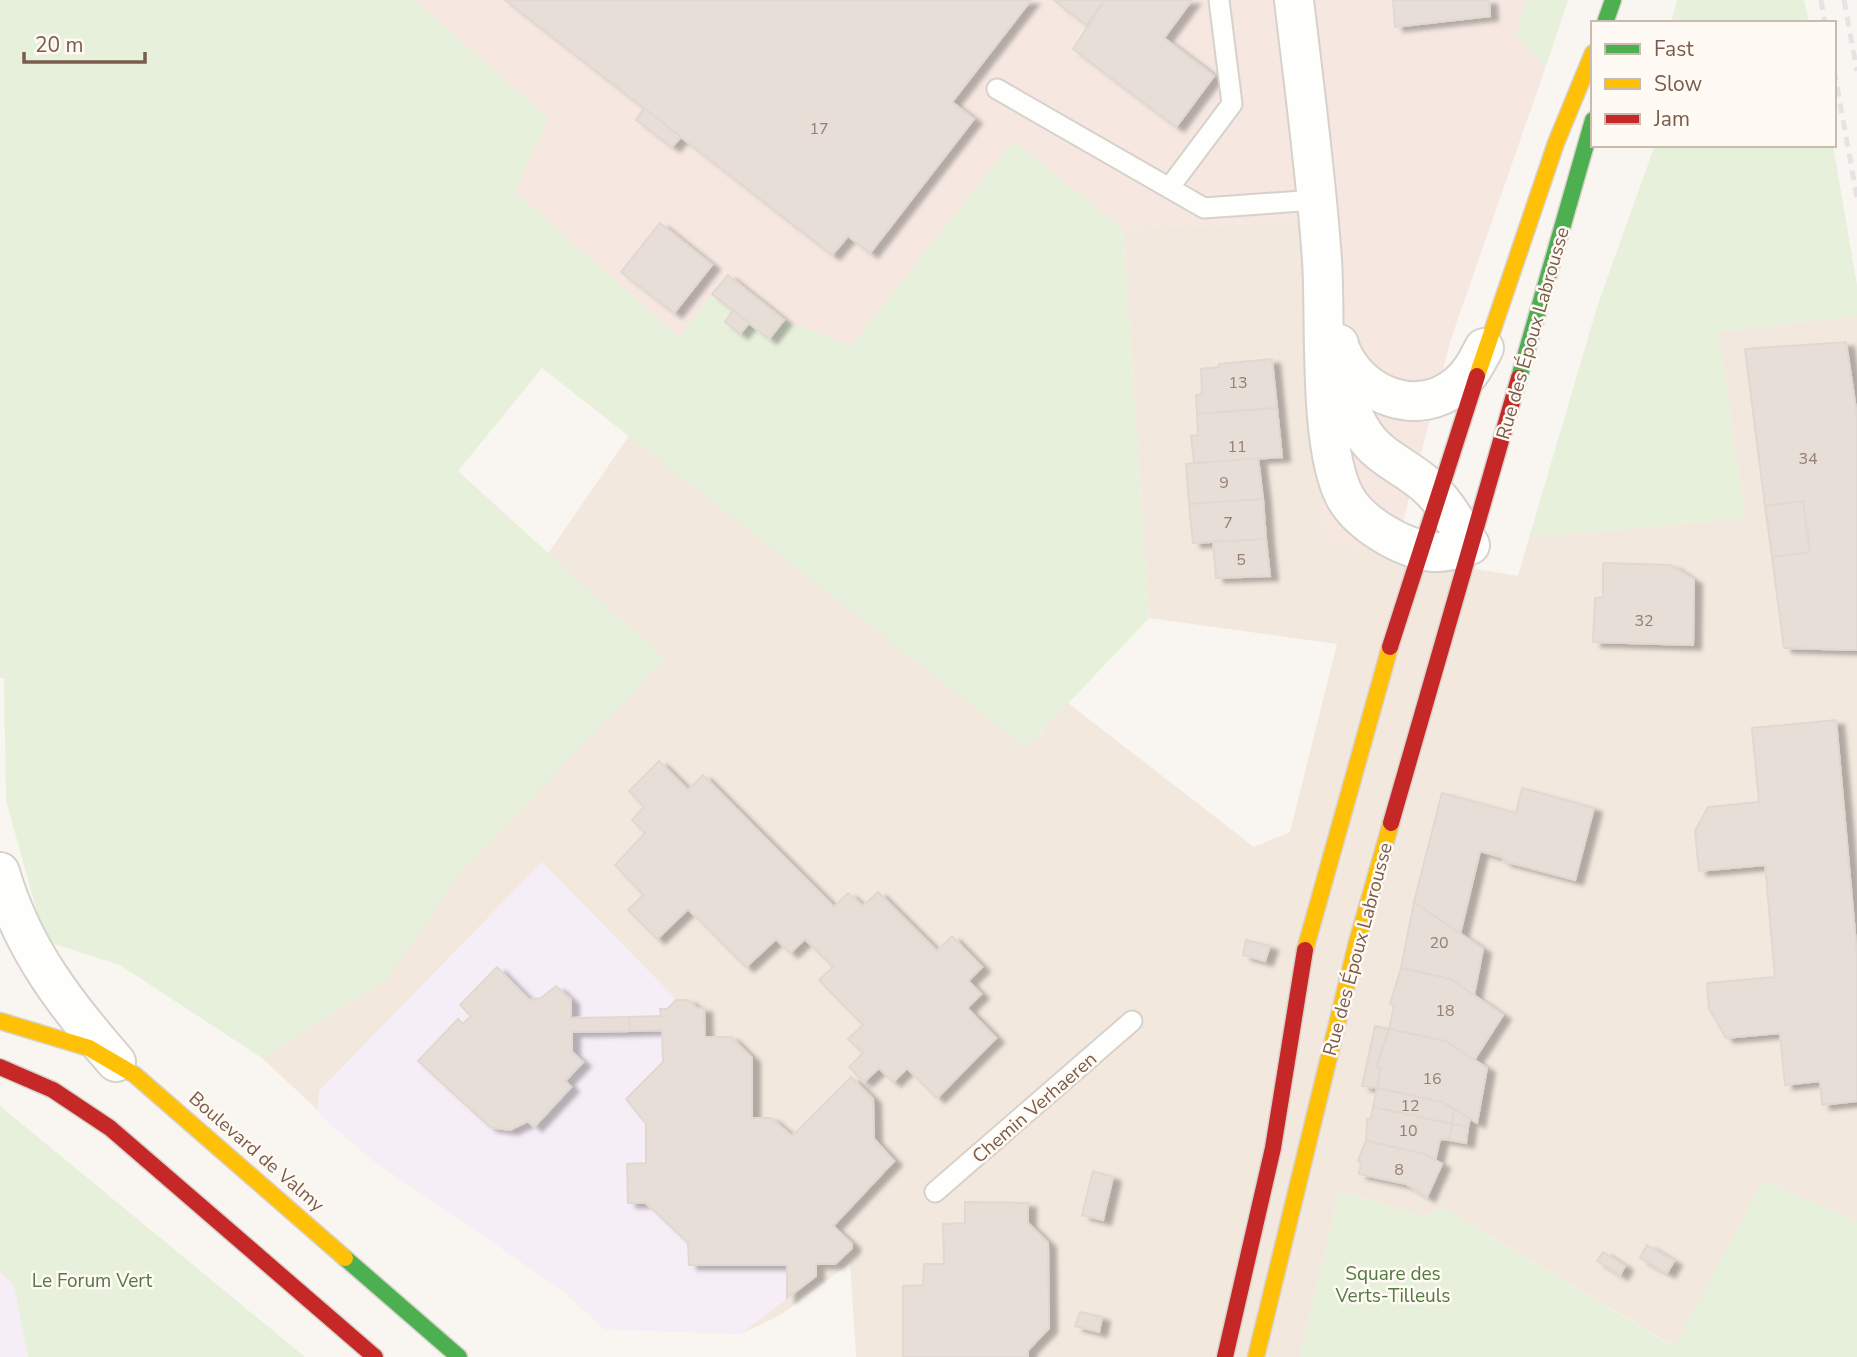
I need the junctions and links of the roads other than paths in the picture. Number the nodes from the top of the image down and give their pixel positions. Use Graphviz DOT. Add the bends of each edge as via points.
graph roads {
  1 [pos="1219,0"];
  2 [pos="1294,0"];
  3 [pos="1613,0"];
  4 [pos="1625,0"];
  5 [pos="1606,21"];
  6 [pos="1620,21"];
  7 [pos="1591,58"];
  8 [pos="997,89"];
  9 [pos="1591,127"];
  10 [pos="1169,188"];
  11 [pos="1316,200"];
  12 [pos="1322,260"];
  13 [pos="1489,339"];
  14 [pos="1339,344"];
  15 [pos="1438,496"];
  16 [pos="1470,545"];
  17 [pos="1421,549"];
  18 [pos="0,872"];
  19 [pos="0,1021"];
  20 [pos="1132,1021"];
  21 [pos="116,1062"];
  22 [pos="0,1068"];
  23 [pos="935,1192"];
  24 [pos="374,1357"];
  25 [pos="459,1357"];
  26 [pos="1225,1357"];
  27 [pos="1256,1357"];
  1 -- 10 [label="lane" via="1231,104"];
  2 -- 11 [label="street, Rue des Époux Labrousse"];
  3 -- 5 [label="main road"];
  4 -- 6 [label="main road"];
  7 -- 13 [label="main road, Rue des Époux Labrousse"];
  8 -- 10 [label="lane"];
  9 -- 16 [label="main road, Rue des Époux Labrousse"];
  10 -- 11 [label="lane" via="1204,208"];
  11 -- 12 [label="street, Rue des Époux Labrousse"];
  12 -- 14 [label="street, Rue des Époux Labrousse"];
  12 -- 17 [label="street, Rue des Époux Labrousse" via="1328,408 1345,497 1367,522"];
  13 -- 14 [label="street, Rue des Époux Labrousse" via="1459,385 1445,394 1409,402 1375,391 1359,378"];
  13 -- 15 [label="main road, Rue des Époux Labrousse"];
  14 -- 15 [label="street, Rue des Époux Labrousse" via="1359,428 1386,460 1416,476"];
  15 -- 16 [label="street, Rue des Époux Labrousse"];
  15 -- 17 [label="main road, Rue des Époux Labrousse"];
  16 -- 17 [label="street, Rue des Époux Labrousse" via="1448,551"];
  16 -- 27 [label="main road, Rue des Époux Labrousse" via="1357,942"];
  17 -- 26 [label="main road, Rue des Époux Labrousse" via="1305,952 1273,1148"];
  18 -- 21 [label="street" via="9,904 41,969"];
  19 -- 21 [label="main road, Boulevard de Valmy" via="67,1040"];
  20 -- 23 [label="lane, Chemin Verhaeren"];
  21 -- 25 [label="main road, Boulevard de Valmy" via="177,1109"];
  22 -- 24 [label="main road" via="53,1090 110,1128"];
}
